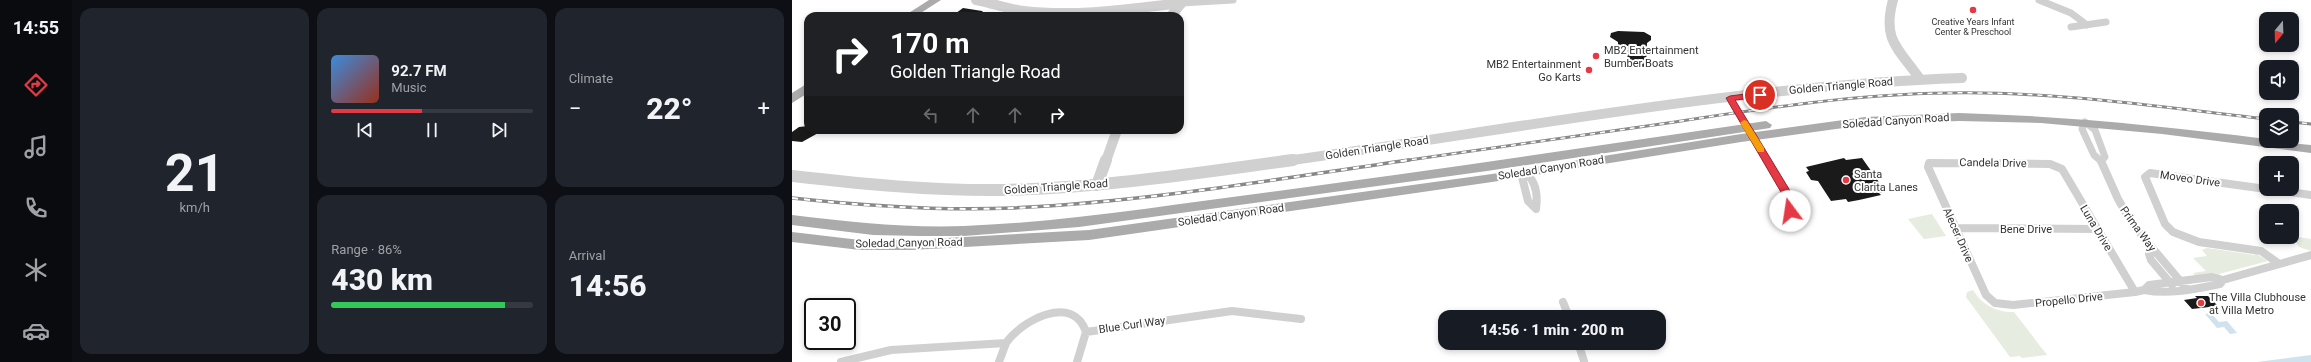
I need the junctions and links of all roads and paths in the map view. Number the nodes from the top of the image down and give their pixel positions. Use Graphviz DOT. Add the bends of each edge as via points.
graph roads {
  1 [pos="936,0"];
  2 [pos="943,0"];
  3 [pos="976,0"];
  4 [pos="1233,0"];
  5 [pos="1893,0"];
  6 [pos="2039,0"];
  7 [pos="1183,2"];
  8 [pos="916,12"];
  9 [pos="929,12"];
  10 [pos="1174,12"];
  11 [pos="2106,22"];
  12 [pos="2087,25"];
  13 [pos="2070,27"];
  14 [pos="1962,78"];
  15 [pos="1920,79"];
  16 [pos="804,90"];
  17 [pos="1730,98"];
  18 [pos="792,99"];
  19 [pos="804,101"];
  20 [pos="792,109"];
  21 [pos="2083,118"];
  22 [pos="1750,132"];
  23 [pos="2259,133"];
  24 [pos="1116,134"];
  25 [pos="2299,138"];
  26 [pos="2311,140"];
  27 [pos="2311,149"];
  28 [pos="1594,150"];
  29 [pos="1929,163"];
  30 [pos="2057,166"];
  31 [pos="1525,172"];
  32 [pos="792,176"];
  33 [pos="1389,181"];
  34 [pos="1097,185"];
  35 [pos="2259,188"];
  36 [pos="2299,193"];
  37 [pos="2311,195"];
  38 [pos="1143,214"];
  39 [pos="792,220"];
  40 [pos="1790,222"];
  41 [pos="1955,228"];
  42 [pos="2096,229"];
  43 [pos="964,231"];
  44 [pos="1084,234"];
  45 [pos="792,237"];
  46 [pos="2152,248"];
  47 [pos="2311,255"];
  48 [pos="2278,263"];
  49 [pos="2223,280"];
  50 [pos="2170,282"];
  51 [pos="2178,286"];
  52 [pos="2140,291"];
  53 [pos="1563,302"];
  54 [pos="1995,303"];
  55 [pos="1566,310"];
  56 [pos="1301,319"];
  57 [pos="1086,332"];
  58 [pos="1006,343"];
  59 [pos="1580,350"];
  60 [pos="1584,361"];
  61 [pos="841,362"];
  62 [pos="999,362"];
  63 [pos="1077,362"];
  1 -- 8 [label="main road"];
  2 -- 9 [label="main road"];
  3 -- 7 [label="street" via="1025,11 1056,12 1130,9"];
  4 -- 7 [label="street"];
  5 -- 15 [label="street" via="1888,18 1889,30 1894,42"];
  6 -- 12 [label="street" via="2071,13"];
  7 -- 10 [label="street"];
  11 -- 12 [label="street"];
  12 -- 13 [label="street"];
  14 -- 15 [label="street, Golden Triangle Road"];
  15 -- 17 [label="street, Golden Triangle Road" via="1828,86"];
  16 -- 18 [label="main road"];
  17 -- 22 [label="street"];
  17 -- 34 [label="street, Golden Triangle Road"];
  19 -- 20 [label="main road"];
  21 -- 22 [label="main road, Soledad Canyon Road" via="1896,119"];
  21 -- 23 [label="main road, Soledad Canyon Road"];
  21 -- 27 [label="main road, Soledad Canyon Road"];
  21 -- 46 [label="street, Prima Way" via="2082,129 2094,155 2101,161 2133,225"];
  22 -- 28 [label="main road, Soledad Canyon Road"];
  22 -- 31 [label="main road, Soledad Canyon Road"];
  22 -- 40 [label="street" via="1790,199"];
  24 -- 34 [label="street"];
  25 -- 26 [label="main road"];
  28 -- 31 [label="main road" via="1581,157 1534,164"];
  28 -- 33 [label="main road, Soledad Canyon Road"];
  29 -- 30 [label="street, Candela Drive"];
  29 -- 41 [label="street, Alecer Drive" via="1928,167"];
  30 -- 42 [label="street, Luna Drive" via="2062,169"];
  31 -- 33 [label="main road" via="1510,168 1427,179"];
  31 -- 44 [label="main road, Soledad Canyon Road"];
  32 -- 34 [label="street, Golden Triangle Road" via="866,185 950,190 1032,190"];
  33 -- 38 [label="main road, Soledad Canyon Road"];
  35 -- 48 [label="street, Moveo Drive" via="2150,173 2145,178 2165,224 2173,232 2199,242 2261,252"];
  36 -- 37 [label="street, Moveo Drive"];
  38 -- 43 [label="main road, Soledad Canyon Road"];
  38 -- 44 [label="main road"];
  39 -- 43 [label="main road, Soledad Canyon Road" via="873,230"];
  41 -- 42 [label="street, Bene Drive"];
  41 -- 54 [label="street, Alecer Drive" via="1986,295"];
  42 -- 52 [label="street, Luna Drive"];
  43 -- 44 [label="main road" via="1000,234"];
  44 -- 45 [label="main road, Soledad Canyon Road" via="911,245 860,245"];
  46 -- 50 [label="street" via="2149,254 2151,260"];
  46 -- 51 [label="street, Prima Way"];
  47 -- 48 [label="street, Propello Drive"];
  48 -- 49 [label="street, Propello Drive"];
  49 -- 51 [label="street, Propello Drive" via="2212,277"];
  49 -- 51 [label="street, Propello Drive" via="2219,284 2187,289"];
  50 -- 51 [label="street, Propello Drive"];
  50 -- 52 [label="street, Propello Drive" via="2149,285"];
  51 -- 52 [label="street, Propello Drive" via="2153,293"];
  52 -- 54 [label="street, Propello Drive" via="2013,305"];
  53 -- 55 [label="street"];
  56 -- 57 [label="street, Blue Curl Way" via="1232,311"];
  57 -- 58 [label="street, Blue Curl Way" via="1083,322 1078,317 1056,312 1038,316 1022,325"];
  57 -- 63 [label="street"];
  58 -- 61 [label="street" via="891,350"];
  58 -- 62 [label="street"];
  59 -- 60 [label="street"];
}
